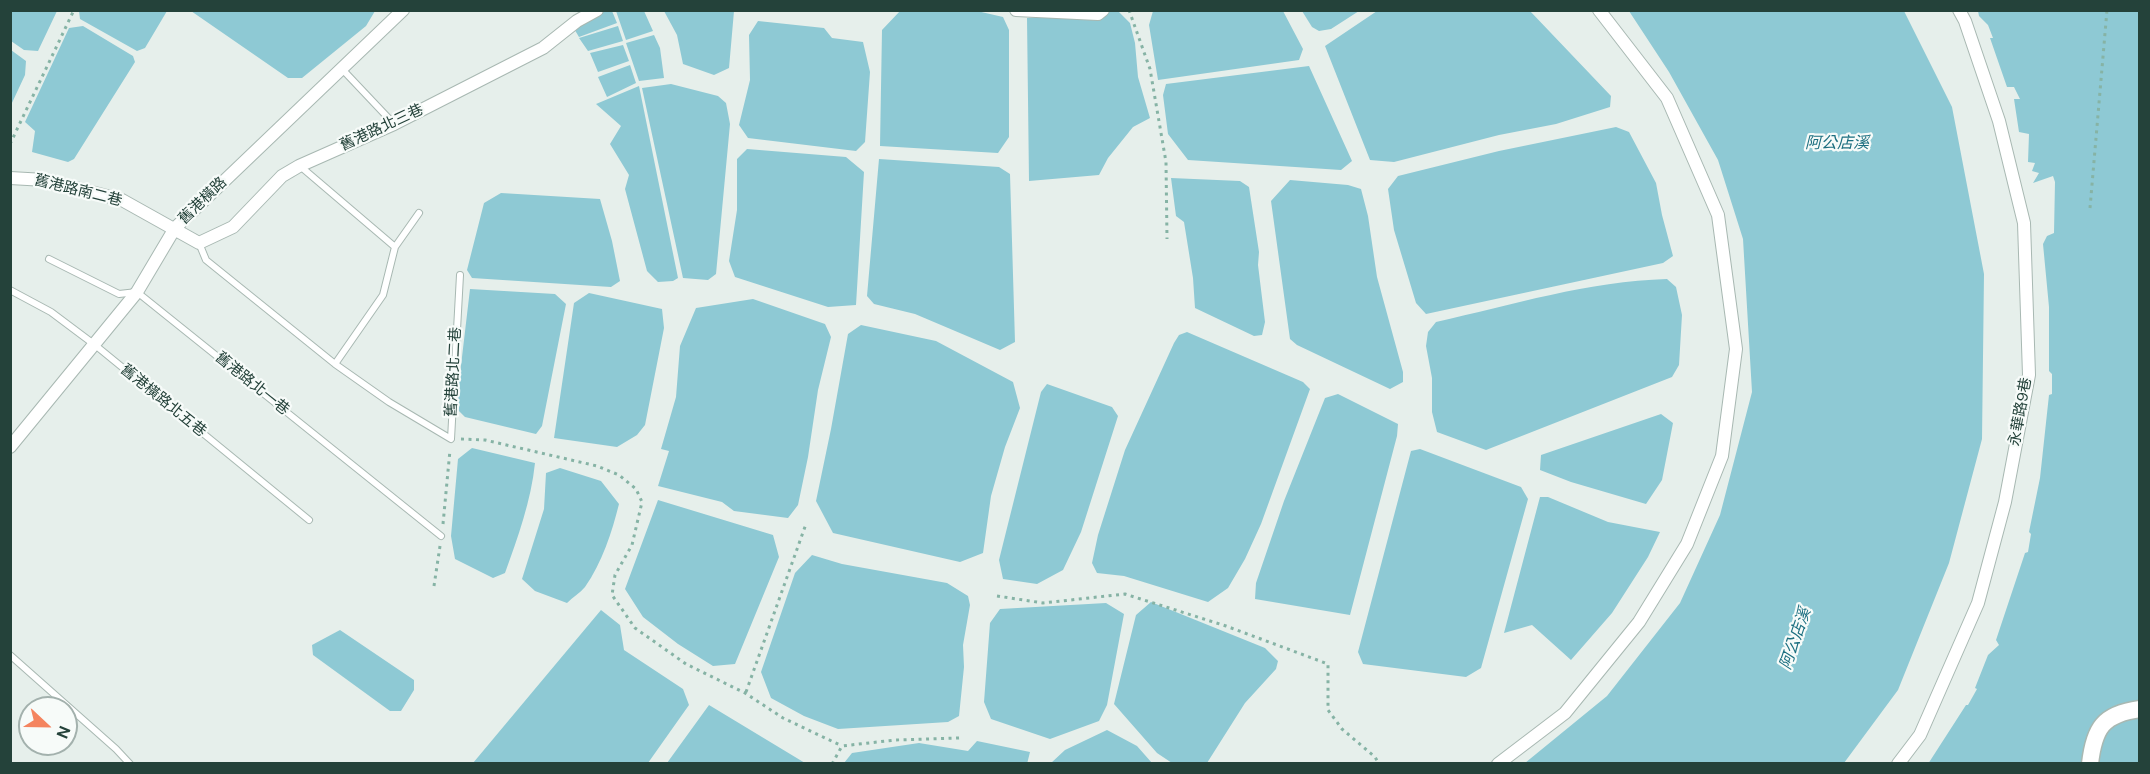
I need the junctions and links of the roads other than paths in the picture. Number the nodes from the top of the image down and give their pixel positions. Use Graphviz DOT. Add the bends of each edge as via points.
graph roads {
  1 [pos="403,10"];
  2 [pos="597,10"];
  3 [pos="1016,10"];
  4 [pos="1103,10"];
  5 [pos="1599,10"];
  6 [pos="1959,10"];
  7 [pos="342,69"];
  8 [pos="394,124"];
  9 [pos="299,166"];
  10 [pos="10,178"];
  11 [pos="419,213"];
  12 [pos="175,228"];
  13 [pos="199,243"];
  14 [pos="395,247"];
  15 [pos="49,260"];
  16 [pos="460,275"];
  17 [pos="10,290"];
  18 [pos="137,292"];
  19 [pos="95,345"];
  20 [pos="335,364"];
  21 [pos="10,447"];
  22 [pos="309,520"];
  23 [pos="441,536"];
  24 [pos="10,655"];
  25 [pos="2139,709"];
  26 [pos="130,764"];
  27 [pos="1498,764"];
  28 [pos="1898,764"];
  29 [pos="2090,764"];
  1 -- 7 [label="street, 舊港橫路"];
  2 -- 8 [label="street, 舊港路北三巷" via="543,48"];
  3 -- 4 [label="street" via="1098,14"];
  5 -- 27 [label="street" via="1667,98 1718,215 1736,349 1724,444 1687,544 1639,622 1564,713"];
  6 -- 28 [label="street, 永華路9巷" via="2000,121 2024,223 2029,375 2005,502 1978,603 1920,735"];
  7 -- 8 [label="lane"];
  7 -- 12 [label="street, 舊港橫路"];
  8 -- 9 [label="street, 舊港路北三巷"];
  9 -- 13 [label="street, 舊港路北三巷" via="282,176 233,227"];
  9 -- 14 [label="lane"];
  10 -- 12 [label="street, 舊港路南二巷" via="45,180 122,200"];
  11 -- 14 [label="lane"];
  12 -- 13 [label="street"];
  12 -- 18 [label="street, 舊港橫路"];
  13 -- 20 [label="lane, 舊港路北二巷" via="206,260"];
  14 -- 20 [label="lane" via="384,295"];
  15 -- 18 [label="lane" via="119,294"];
  16 -- 20 [label="lane, 舊港路北二巷" via="451,438"];
  17 -- 19 [label="lane, 舊港橫路北五巷" via="51,312"];
  18 -- 19 [label="street, 舊港橫路"];
  18 -- 23 [label="lane, 舊港路北一巷"];
  19 -- 21 [label="street, 舊港橫路"];
  19 -- 22 [label="lane, 舊港橫路北五巷"];
  24 -- 26 [label="lane"];
  25 -- 29 [label="street" via="2104,721 2093,742"];
}
